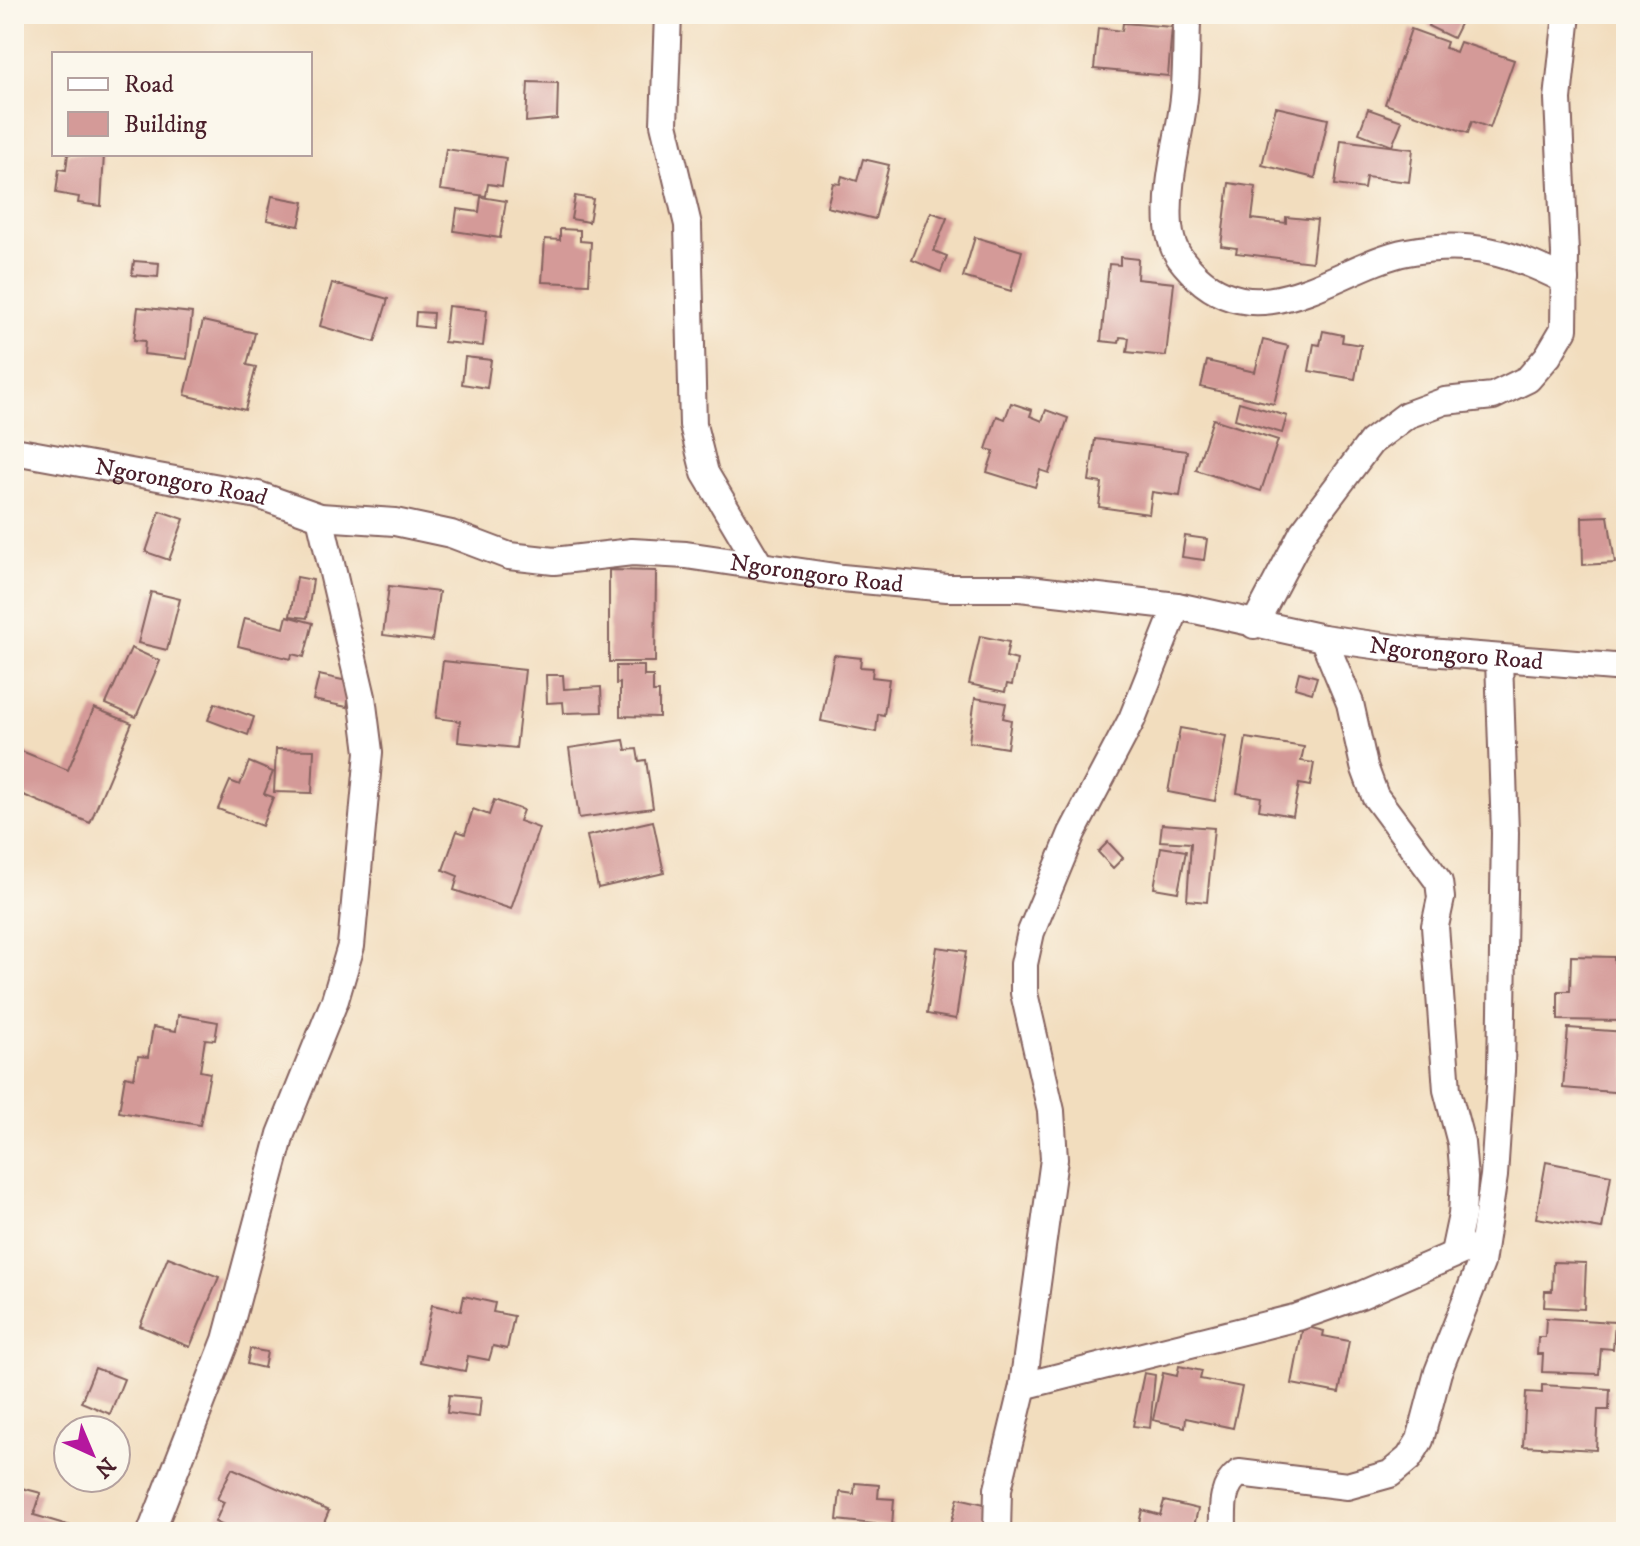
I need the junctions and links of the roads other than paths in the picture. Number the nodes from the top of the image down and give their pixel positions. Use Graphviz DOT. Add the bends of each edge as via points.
graph roads {
  1 [pos="668,14"];
  2 [pos="1184,14"];
  3 [pos="1567,14"];
  4 [pos="1565,280"];
  5 [pos="14,451"];
  6 [pos="320,517"];
  7 [pos="759,564"];
  8 [pos="1177,606"];
  9 [pos="1254,625"];
  10 [pos="1323,638"];
  11 [pos="1499,660"];
  12 [pos="1625,668"];
  13 [pos="1485,1242"];
  14 [pos="1454,1253"];
  15 [pos="1023,1386"];
  16 [pos="151,1532"];
  17 [pos="997,1532"];
  18 [pos="1223,1532"];
  1 -- 7 [label="street" via="664,124 688,225 693,425 705,473"];
  2 -- 4 [label="street" via="1183,104 1170,172 1169,228 1176,257 1203,282 1238,298 1278,299 1305,294 1404,252 1438,248 1520,257"];
  3 -- 4 [label="street" via="1558,99"];
  4 -- 9 [label="street" via="1564,329 1528,379 1493,396 1407,415 1371,442 1303,532"];
  5 -- 6 [label="street, Ngorongoro Road" via="258,495"];
  6 -- 7 [label="street, Ngorongoro Road" via="395,522 451,534 509,556 554,561 632,552"];
  6 -- 16 [label="street" via="362,697 369,752 351,946 281,1134 226,1340"];
  7 -- 8 [label="street, Ngorongoro Road" via="842,578 947,588 1020,588"];
  8 -- 9 [label="street, Ngorongoro Road"];
  8 -- 15 [label="street" via="1132,719 1072,833 1031,932 1024,964 1024,993 1041,1055 1054,1159"];
  9 -- 10 [label="street, Ngorongoro Road"];
  10 -- 11 [label="street, Ngorongoro Road"];
  10 -- 14 [label="street" via="1350,703 1375,796 1439,882 1435,926 1447,1090 1464,1178"];
  11 -- 12 [label="street, Ngorongoro Road"];
  11 -- 13 [label="street" via="1505,833 1501,1071"];
  13 -- 14 [label="street"];
  13 -- 18 [label="street" via="1438,1372 1420,1440 1409,1458 1390,1474 1347,1486 1239,1473 1229,1480"];
  14 -- 15 [label="street" via="1298,1317"];
  15 -- 17 [label="street" via="998,1489"];
}
